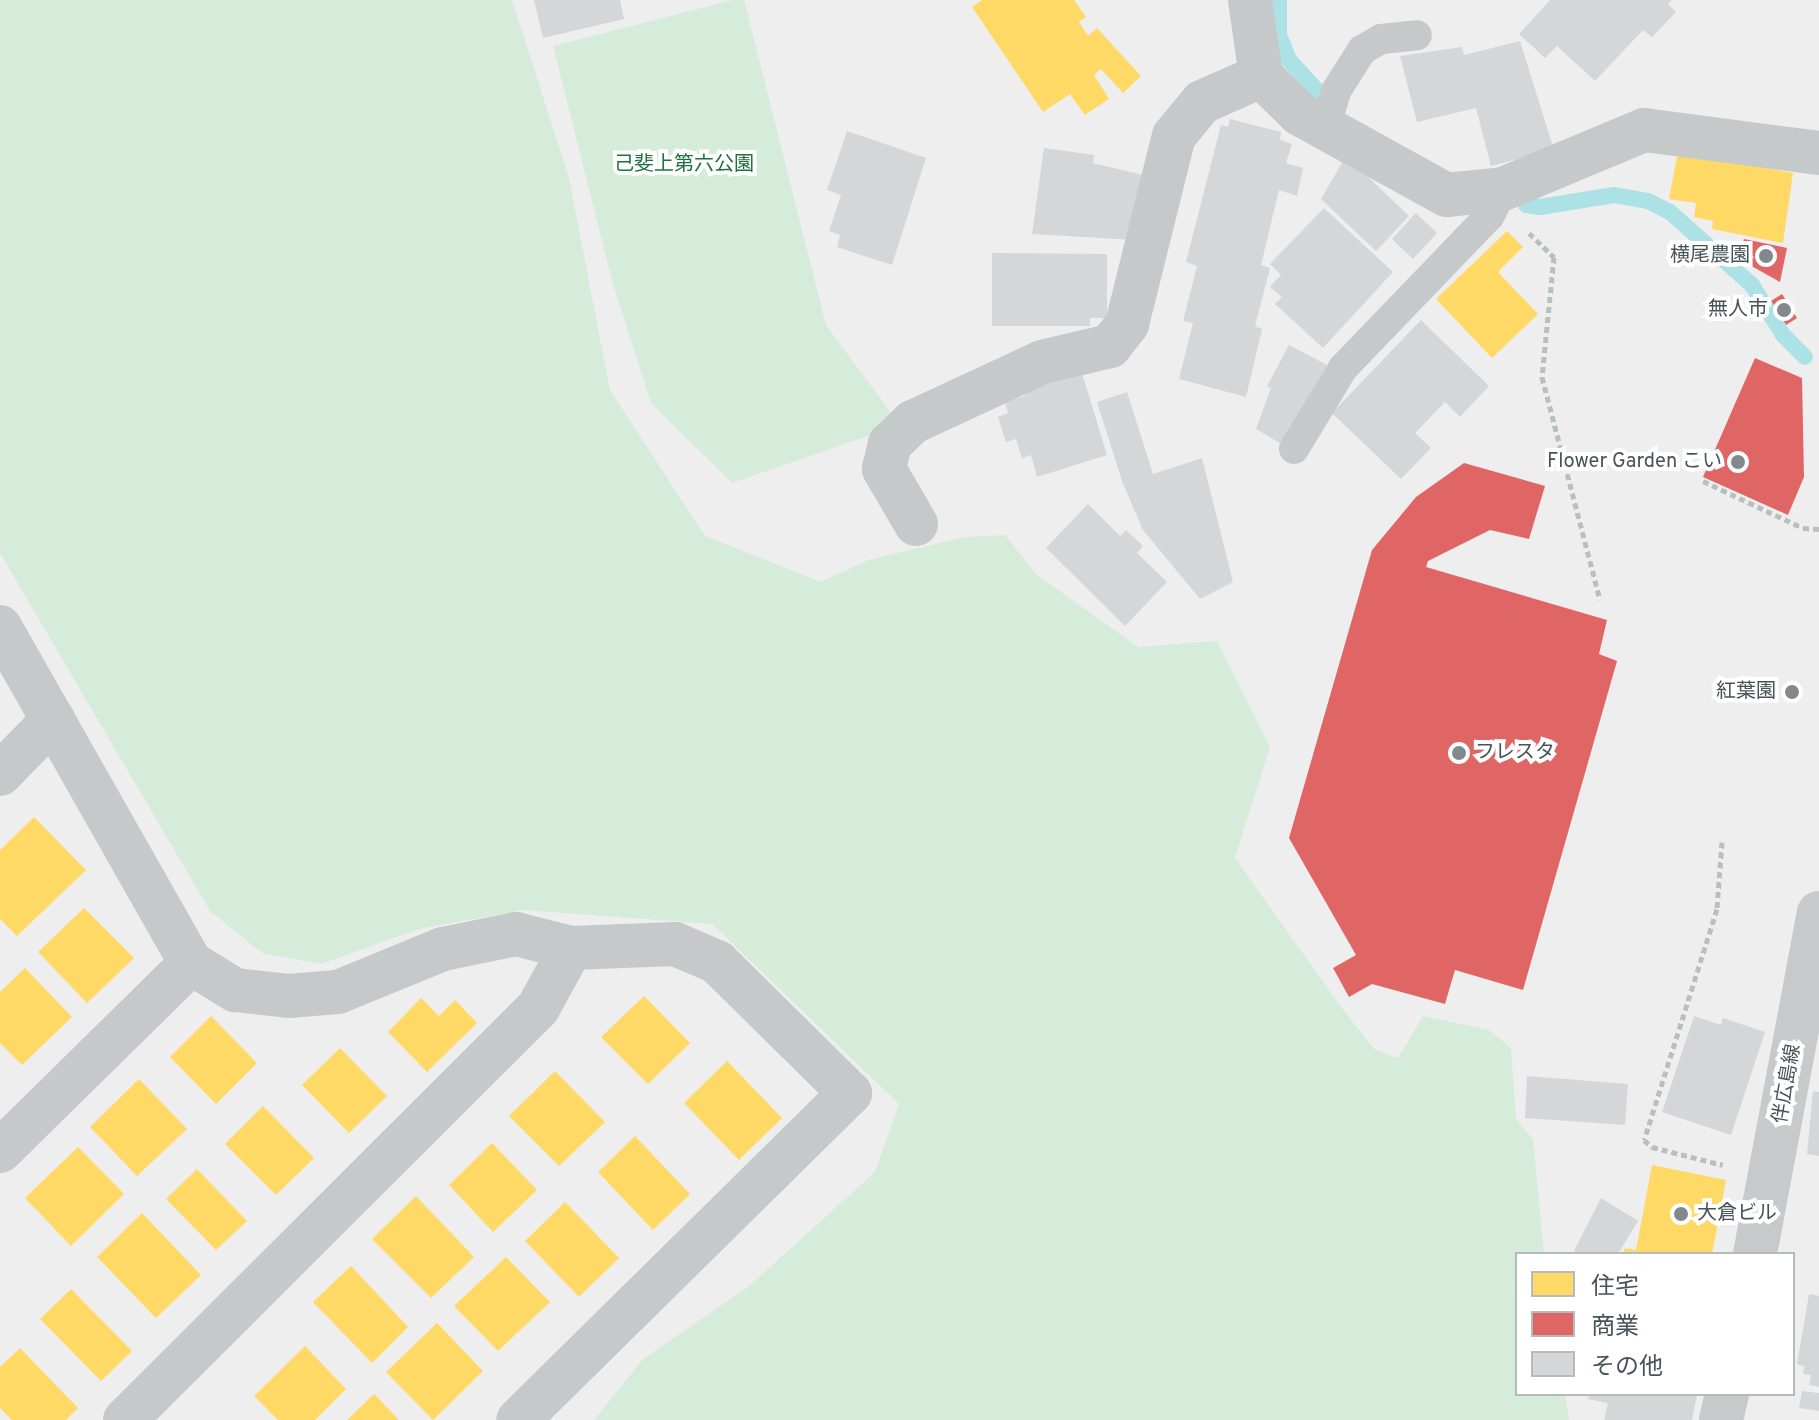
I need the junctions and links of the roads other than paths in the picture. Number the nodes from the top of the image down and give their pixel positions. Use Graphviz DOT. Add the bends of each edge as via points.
graph roads {
  1 [pos="1250,0"];
  2 [pos="1417,35"];
  3 [pos="1261,76"];
  4 [pos="1330,112"];
  5 [pos="1819,153"];
  6 [pos="1500,196"];
  7 [pos="1294,449"];
  8 [pos="916,524"];
  9 [pos="0,627"];
  10 [pos="53,720"];
  11 [pos="0,774"];
  12 [pos="1819,913"];
  13 [pos="571,948"];
  14 [pos="191,963"];
  15 [pos="0,1151"];
  16 [pos="1755,1252"];
  17 [pos="1727,1396"];
  18 [pos="125,1420"];
  19 [pos="518,1420"];
  20 [pos="1721,1420"];
  1 -- 3 [label="street"];
  2 -- 4 [label="lane" via="1381,39 1362,50"];
  3 -- 4 [label="street" via="1300,114"];
  3 -- 8 [label="street" via="1202,102 1174,136 1120,336 1093,352 1042,362 928,415 890,444 884,469"];
  4 -- 6 [label="street" via="1447,195"];
  5 -- 6 [label="street" via="1644,130"];
  6 -- 7 [label="lane" via="1343,368"];
  9 -- 10 [label="street"];
  10 -- 11 [label="street"];
  10 -- 14 [label="street"];
  12 -- 16 [label="main road, 伴広島線"];
  13 -- 14 [label="street" via="516,934 443,949 338,992 289,996 235,990"];
  13 -- 18 [label="street" via="538,1008"];
  13 -- 19 [label="street" via="675,944 717,962 850,1093"];
  14 -- 15 [label="street"];
  17 -- 20 [label="main road"];
}
